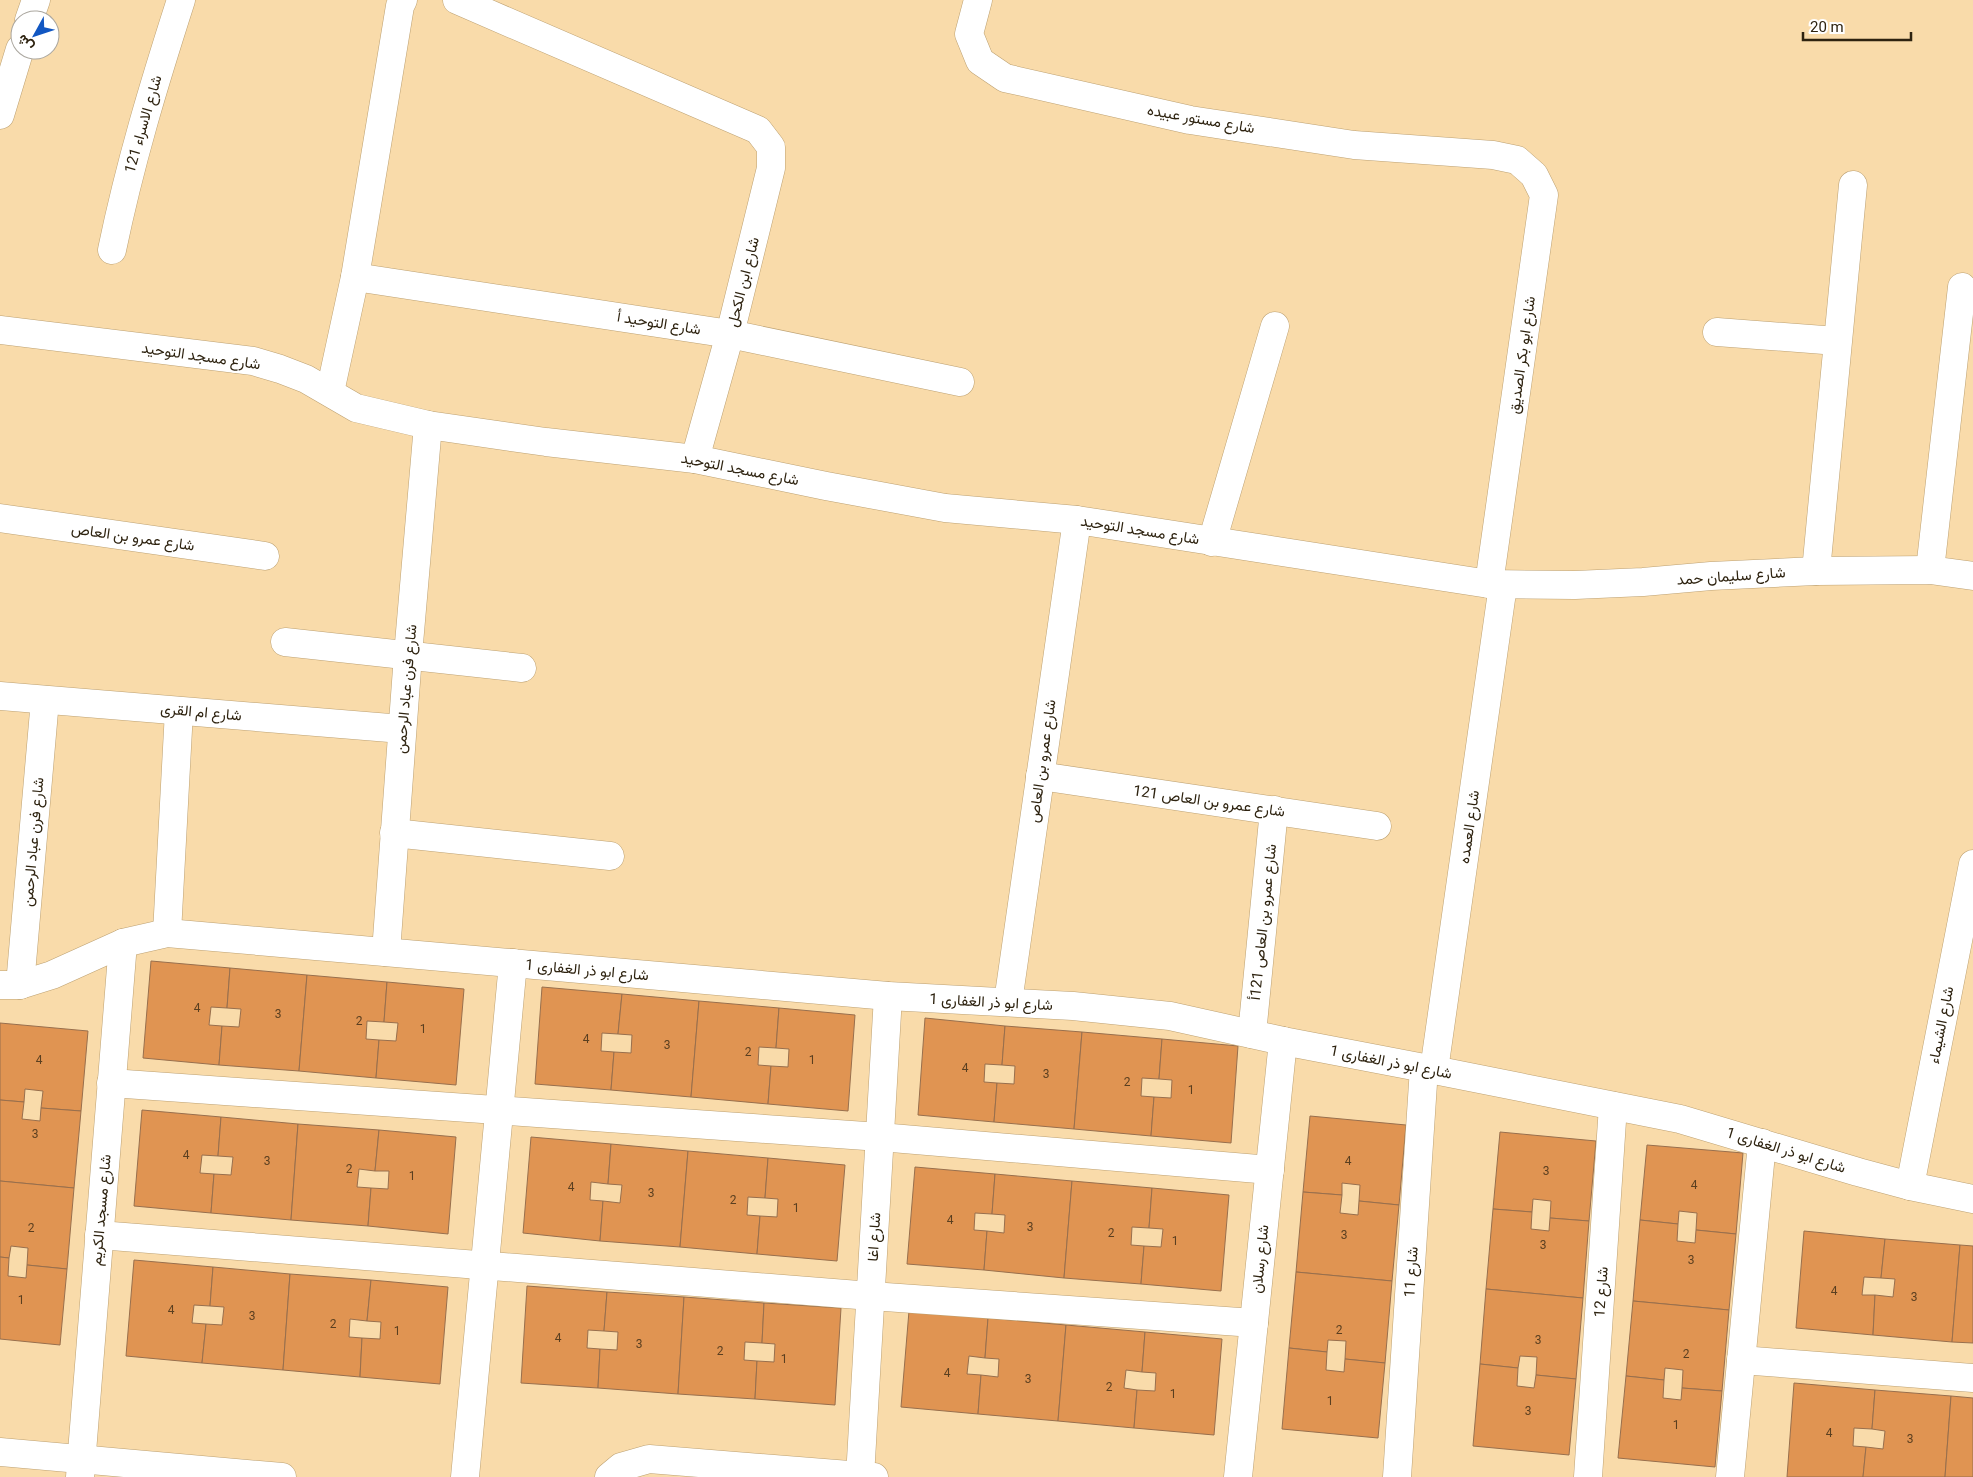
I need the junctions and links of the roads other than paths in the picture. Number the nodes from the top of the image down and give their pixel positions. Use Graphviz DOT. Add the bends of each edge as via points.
graph roads {
  1 [pos="181,0"];
  2 [pos="403,0"];
  3 [pos="457,0"];
  4 [pos="978,0"];
  5 [pos="17,60"];
  6 [pos="0,115"];
  7 [pos="1493,155"];
  8 [pos="1853,185"];
  9 [pos="112,250"];
  10 [pos="355,278"];
  11 [pos="1962,287"];
  12 [pos="1275,326"];
  13 [pos="0,330"];
  14 [pos="1717,332"];
  15 [pos="730,334"];
  16 [pos="1837,341"];
  17 [pos="960,382"];
  18 [pos="330,392"];
  19 [pos="428,425"];
  20 [pos="695,459"];
  21 [pos="0,518"];
  22 [pos="1077,520"];
  23 [pos="1212,542"];
  24 [pos="265,556"];
  25 [pos="1816,570"];
  26 [pos="1930,570"];
  27 [pos="1973,576"];
  28 [pos="1496,584"];
  29 [pos="285,642"];
  30 [pos="408,655"];
  31 [pos="522,668"];
  32 [pos="0,696"];
  33 [pos="46,700"];
  34 [pos="179,710"];
  35 [pos="402,729"];
  36 [pos="1040,776"];
  37 [pos="1274,810"];
  38 [pos="1378,826"];
  39 [pos="394,833"];
  40 [pos="610,856"];
  41 [pos="1973,864"];
  42 [pos="167,933"];
  43 [pos="123,943"];
  44 [pos="386,952"];
  45 [pos="513,964"];
  46 [pos="10,985"];
  47 [pos="888,996"];
  48 [pos="1008,1002"];
  49 [pos="1252,1034"];
  50 [pos="1283,1041"];
  51 [pos="1429,1069"];
  52 [pos="111,1083"];
  53 [pos="1613,1106"];
  54 [pos="499,1110"];
  55 [pos="880,1137"];
  56 [pos="1762,1143"];
  57 [pos="1270,1170"];
  58 [pos="1910,1186"];
  59 [pos="1973,1199"];
  60 [pos="99,1235"];
  61 [pos="485,1265"];
  62 [pos="871,1296"];
  63 [pos="1254,1323"];
  64 [pos="1741,1360"];
  65 [pos="1973,1378"];
  66 [pos="0,1452"];
  67 [pos="80,1468"];
  68 [pos="282,1477"];
  69 [pos="465,1477"];
  70 [pos="609,1477"];
  71 [pos="865,1477"];
  72 [pos="1238,1477"];
  73 [pos="1398,1477"];
  74 [pos="1588,1477"];
  75 [pos="1730,1477"];
  1 -- 9 [label="street, شارع الاسراء 121" via="140,131"];
  2 -- 10 [label="street"];
  3 -- 15 [label="street, شارع ابن الكحل" via="758,130 771,147 771,168"];
  4 -- 7 [label="street, شارع مستور عبيده" via="969,34 980,61 1006,78 1190,120 1354,145"];
  5 -- 6 [label="street"];
  7 -- 28 [label="street, شارع ابو بكر الصديق" via="1517,160 1534,175 1544,195"];
  8 -- 16 [label="street"];
  10 -- 15 [label="street, شارع التوحيد أ"];
  10 -- 18 [label="street"];
  11 -- 26 [label="street"];
  12 -- 23 [label="street"];
  13 -- 18 [label="street, شارع مسجد التوحيد" via="253,361 280,369"];
  14 -- 16 [label="street"];
  15 -- 17 [label="street, شارع التوحيد أ"];
  15 -- 20 [label="street, شارع ابن الكحل"];
  16 -- 25 [label="street"];
  18 -- 19 [label="street, شارع مسجد التوحيد" via="356,408"];
  19 -- 20 [label="street, شارع مسجد التوحيد"];
  19 -- 30 [label="street, شارع فرن عباد الرحمن"];
  20 -- 22 [label="street, شارع مسجد التوحيد" via="946,508"];
  21 -- 24 [label="street, شارع عمرو بن العاص"];
  22 -- 23 [label="street, شارع مسجد التوحيد"];
  22 -- 36 [label="street, شارع عمرو بن العاص"];
  23 -- 28 [label="street, شارع مسجد التوحيد"];
  25 -- 26 [label="street, شارع سليمان حمد"];
  25 -- 28 [label="street, شارع سليمان حمد" via="1575,585"];
  26 -- 27 [label="street, شارع سليمان حمد"];
  28 -- 51 [label="street, شارع العمده"];
  29 -- 30 [label="street"];
  30 -- 31 [label="street"];
  30 -- 35 [label="street, شارع فرن عباد الرحمن"];
  32 -- 33 [label="street, شارع ام القرى"];
  33 -- 34 [label="street, شارع ام القرى"];
  33 -- 46 [label="street, شارع فرن عباد الرحمن"];
  34 -- 35 [label="street, شارع ام القرى"];
  34 -- 42 [label="street"];
  35 -- 39 [label="street, شارع فرن عباد الرحمن"];
  36 -- 37 [label="street, شارع عمرو بن العاص 121"];
  36 -- 48 [label="street, شارع عمرو بن العاص"];
  37 -- 38 [label="street, شارع عمرو بن العاص 121"];
  37 -- 49 [label="street, شارع عمرو بن العاص 121أ"];
  39 -- 40 [label="street"];
  39 -- 44 [label="street, شارع فرن عباد الرحمن"];
  41 -- 58 [label="street, شارع الشيماء"];
  42 -- 43 [label="street, شارع ابو ذر الغفارى 1"];
  42 -- 44 [label="street, شارع ابو ذر الغفارى 1"];
  43 -- 46 [label="street, شارع ابو ذر الغفارى 1" via="52,975"];
  43 -- 52 [label="street, شارع مسجد الكريم"];
  44 -- 45 [label="street, شارع ابو ذر الغفارى 1"];
  45 -- 47 [label="street, شارع ابو ذر الغفارى 1"];
  45 -- 54 [label="street"];
  47 -- 48 [label="street, شارع ابو ذر الغفارى 1"];
  47 -- 55 [label="street, شارع اغا"];
  48 -- 49 [label="street, شارع ابو ذر الغفارى 1" via="1170,1016"];
  49 -- 50 [label="street, شارع ابو ذر الغفارى 1"];
  50 -- 51 [label="street, شارع ابو ذر الغفارى 1"];
  50 -- 57 [label="street, شارع رسلان"];
  51 -- 53 [label="street, شارع ابو ذر الغفارى 1"];
  51 -- 73 [label="street, شارع 11"];
  52 -- 54 [label="street"];
  52 -- 60 [label="street, شارع مسجد الكريم"];
  53 -- 56 [label="street, شارع ابو ذر الغفارى 1" via="1680,1119"];
  53 -- 74 [label="street, شارع 12"];
  54 -- 55 [label="street"];
  54 -- 61 [label="street"];
  55 -- 57 [label="street"];
  55 -- 62 [label="street, شارع اغا"];
  56 -- 58 [label="street, شارع ابو ذر الغفارى 1"];
  56 -- 64 [label="street"];
  57 -- 63 [label="street, شارع رسلان"];
  58 -- 59 [label="street, شارع ابو ذر الغفارى 1"];
  60 -- 61 [label="street"];
  60 -- 67 [label="street, شارع مسجد الكريم"];
  61 -- 62 [label="street"];
  61 -- 69 [label="street"];
  62 -- 63 [label="street"];
  62 -- 71 [label="street, شارع اغا"];
  63 -- 72 [label="street, شارع رسلان"];
  64 -- 65 [label="street"];
  64 -- 75 [label="street"];
  66 -- 67 [label="street"];
  67 -- 68 [label="street"];
  70 -- 71 [label="street" via="621,1467 649,1459"];
}
